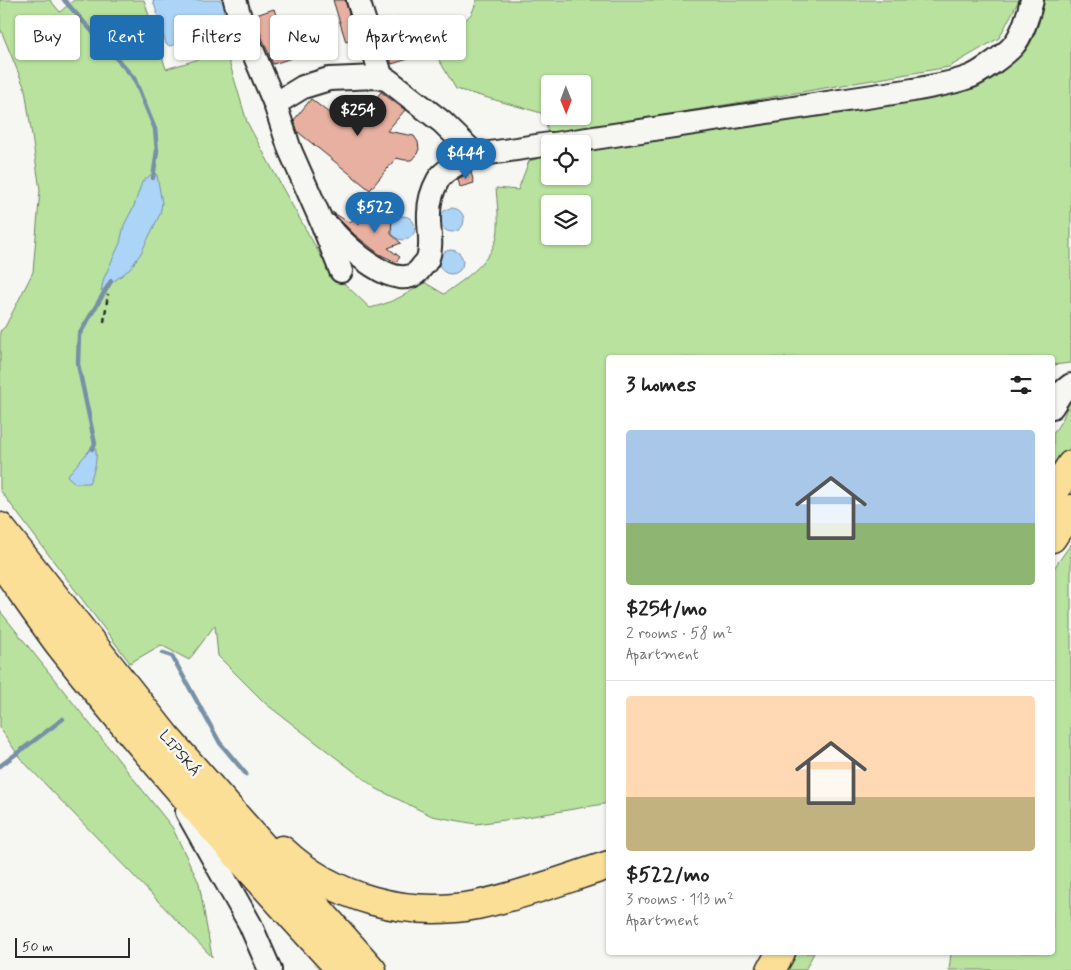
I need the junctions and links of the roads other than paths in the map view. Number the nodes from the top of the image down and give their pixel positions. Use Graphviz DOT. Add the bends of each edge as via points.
graph roads {
  1 [pos="235,0"];
  2 [pos="358,0"];
  3 [pos="1032,0"];
  4 [pos="239,15"];
  5 [pos="256,60"];
  6 [pos="382,78"];
  7 [pos="275,104"];
  8 [pos="591,138"];
  9 [pos="541,145"];
  10 [pos="476,155"];
  11 [pos="320,218"];
  12 [pos="341,272"];
  13 [pos="1071,377"];
  14 [pos="1055,381"];
  15 [pos="1071,385"];
  16 [pos="1055,403"];
  17 [pos="1071,465"];
  18 [pos="1055,489"];
  19 [pos="1071,509"];
  20 [pos="0,527"];
  21 [pos="1055,533"];
  22 [pos="0,561"];
  23 [pos="158,746"];
  24 [pos="606,866"];
  25 [pos="764,955"];
  26 [pos="779,955"];
  27 [pos="270,970"];
  28 [pos="341,970"];
  29 [pos="372,970"];
  30 [pos="756,970"];
  31 [pos="770,970"];
  1 -- 4 [label="lane"];
  2 -- 6 [label="lane"];
  3 -- 8 [label="lane" via="1024,26 1013,46 971,77 913,90"];
  5 -- 7 [label="lane"];
  6 -- 7 [label="lane" via="329,79 304,87"];
  6 -- 10 [label="lane" via="442,122"];
  7 -- 11 [label="lane" via="290,150"];
  9 -- 10 [label="lane"];
  10 -- 11 [label="lane" via="439,178 429,212 431,239 428,259 417,273 404,278 386,273 346,246"];
  11 -- 12 [label="lane"];
  13 -- 14 [label="lane"];
  15 -- 16 [label="lane"];
  17 -- 18 [label="main road"];
  19 -- 21 [label="main road"];
  20 -- 23 [label="main road, LIPSKÁ"];
  22 -- 23 [label="main road, LIPSKÁ" via="59,643"];
  23 -- 24 [label="main road" via="199,759 289,857 305,869 336,888 374,902 415,909 476,905"];
  23 -- 27 [label="lane" via="250,924"];
  23 -- 28 [label="main road, LIPSKÁ"];
  23 -- 29 [label="main road, LIPSKÁ"];
  25 -- 30 [label="main road"];
  26 -- 31 [label="main road"];
}
